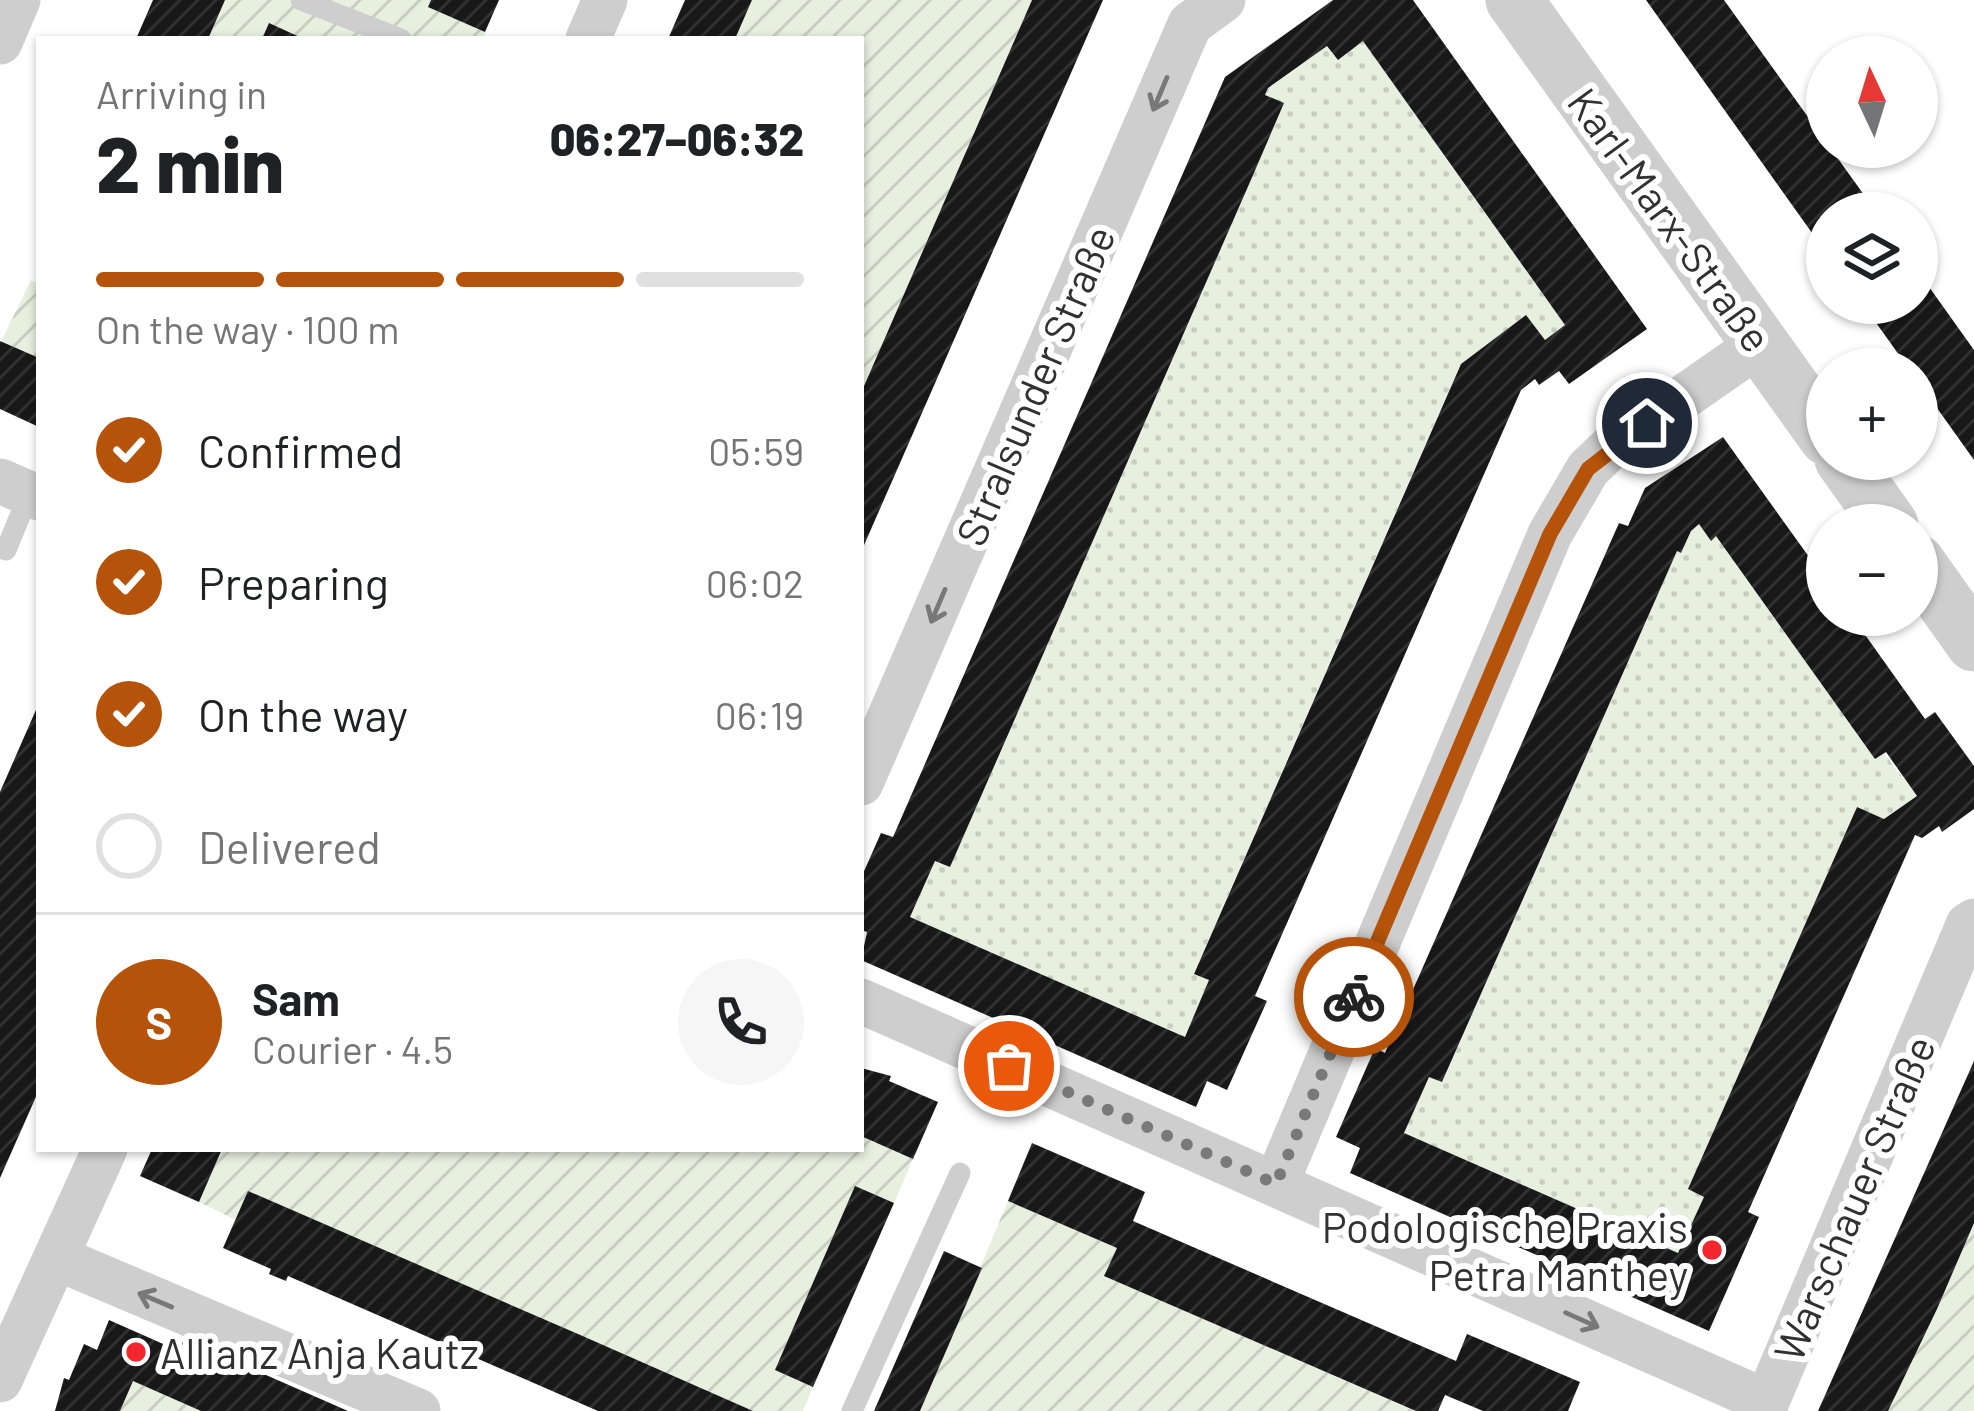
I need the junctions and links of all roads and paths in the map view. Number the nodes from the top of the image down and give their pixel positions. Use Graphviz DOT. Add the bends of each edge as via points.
graph roads {
  1 [pos="18,0"];
  2 [pos="301,0"];
  3 [pos="605,0"];
  4 [pos="1223,0"];
  5 [pos="1514,0"];
  6 [pos="393,36"];
  7 [pos="589,36"];
  8 [pos="0,42"];
  9 [pos="1760,344"];
  10 [pos="1806,408"];
  11 [pos="23,491"];
  12 [pos="6,550"];
  13 [pos="1938,592"];
  14 [pos="1974,643"];
  15 [pos="864,776"];
  16 [pos="1974,921"];
  17 [pos="864,1002"];
  18 [pos="104,1152"];
  19 [pos="960,1173"];
  20 [pos="1276,1184"];
  21 [pos="57,1258"];
  22 [pos="5,1356"];
  23 [pos="1765,1407"];
  24 [pos="418,1411"];
  25 [pos="852,1411"];
  1 -- 8 [label="street"];
  2 -- 6 [label="lane"];
  3 -- 7 [label="street"];
  4 -- 15 [label="street, Stralsunder Straße, one-way" via="1190,24"];
  5 -- 9 [label="street, Karl-Marx-Straße"];
  9 -- 10 [label="street, Karl-Marx-Straße"];
  9 -- 20 [label="street" via="1610,448 1588,469 1550,534"];
  11 -- 12 [label="lane"];
  13 -- 14 [label="street"];
  16 -- 23 [label="street, Warschauer Straße"];
  17 -- 20 [label="street"];
  18 -- 21 [label="street"];
  19 -- 25 [label="lane"];
  20 -- 23 [label="street, one-way"];
  21 -- 22 [label="street"];
  24 -- 21 [label="street, one-way"];
}
